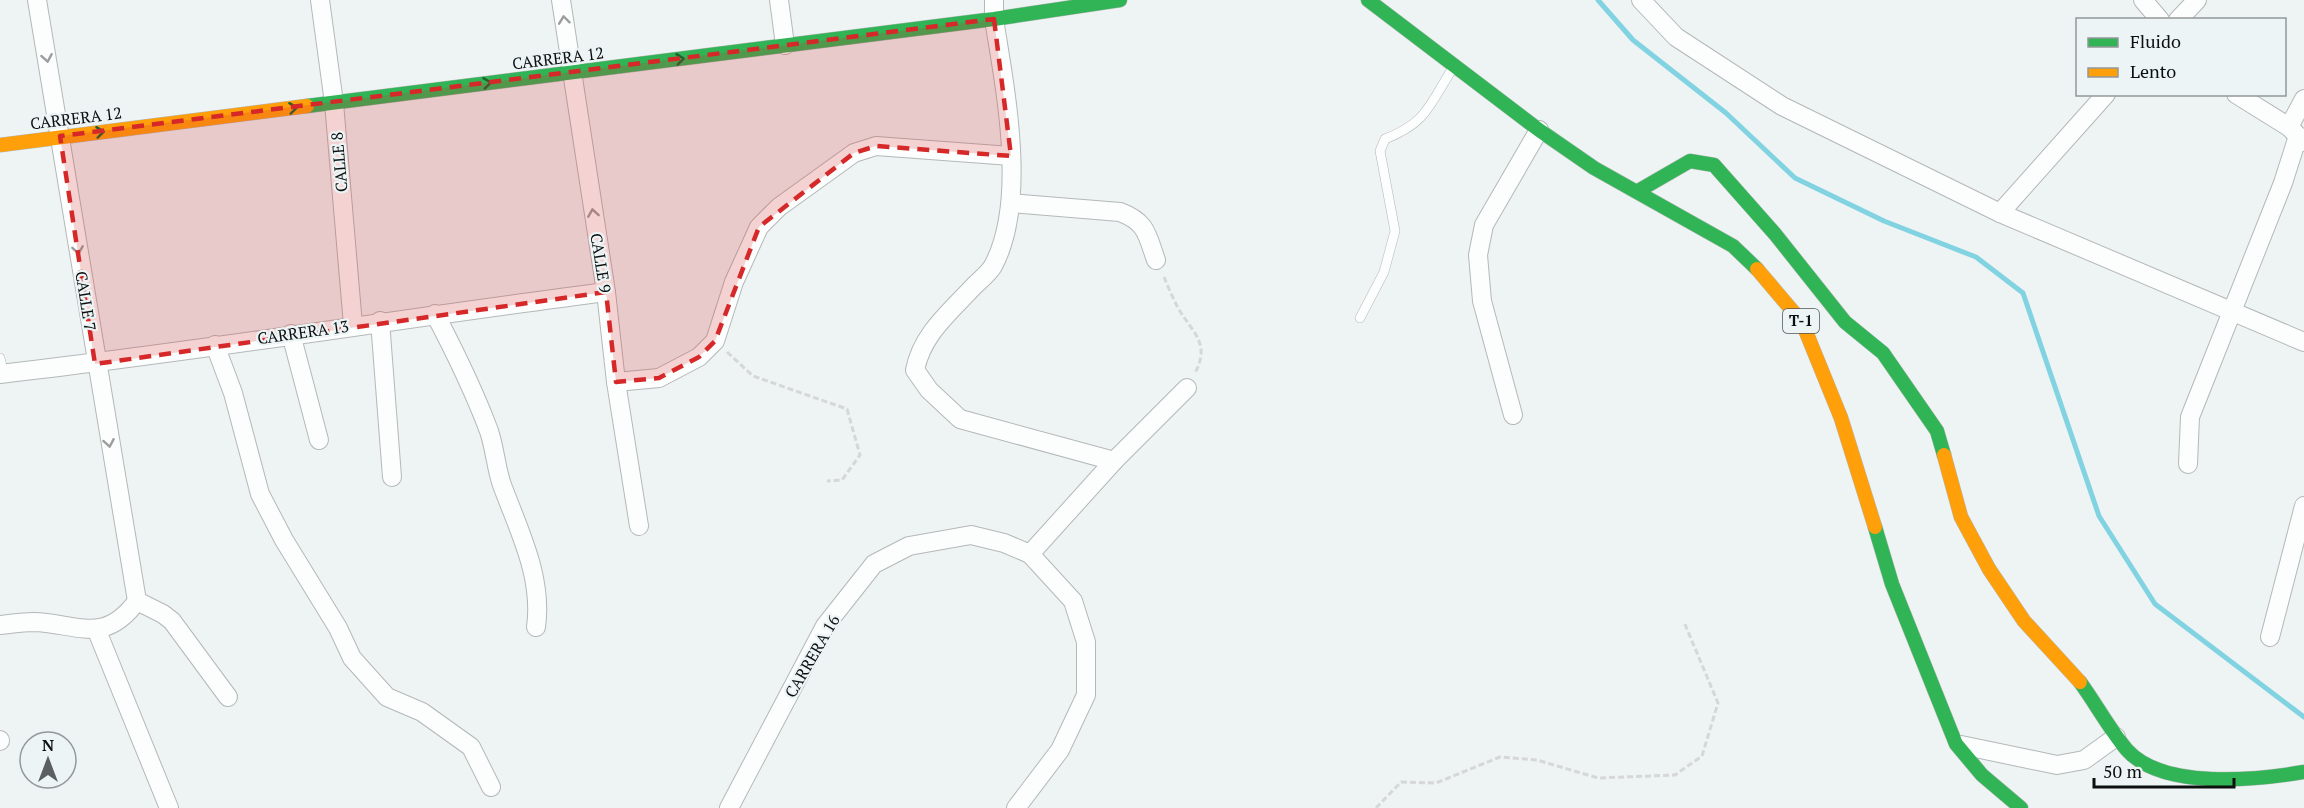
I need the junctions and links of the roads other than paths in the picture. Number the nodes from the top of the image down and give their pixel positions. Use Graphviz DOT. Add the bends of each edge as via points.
graph roads {
  1 [pos="37,0"];
  2 [pos="320,0"];
  3 [pos="561,0"];
  4 [pos="779,0"];
  5 [pos="994,0"];
  6 [pos="1120,0"];
  7 [pos="1368,0"];
  8 [pos="1641,0"];
  9 [pos="2143,0"];
  10 [pos="2198,0"];
  11 [pos="2158,18"];
  12 [pos="2180,18"];
  13 [pos="994,19"];
  14 [pos="785,45"];
  15 [pos="1453,66"];
  16 [pos="571,73"];
  17 [pos="2104,96"];
  18 [pos="2239,96"];
  19 [pos="2304,99"];
  20 [pos="334,103"];
  21 [pos="1539,130"];
  22 [pos="2297,135"];
  23 [pos="60,136"];
  24 [pos="0,145"];
  25 [pos="1011,156"];
  26 [pos="1638,191"];
  27 [pos="1011,203"];
  28 [pos="2001,213"];
  29 [pos="1156,260"];
  30 [pos="606,291"];
  31 [pos="2233,311"];
  32 [pos="435,314"];
  33 [pos="1360,318"];
  34 [pos="380,321"];
  35 [pos="352,325"];
  36 [pos="291,334"];
  37 [pos="2304,342"];
  38 [pos="215,345"];
  39 [pos="95,364"];
  40 [pos="1,369"];
  41 [pos="616,382"];
  42 [pos="1187,388"];
  43 [pos="1513,415"];
  44 [pos="319,440"];
  45 [pos="1114,460"];
  46 [pos="2188,464"];
  47 [pos="392,477"];
  48 [pos="2304,507"];
  49 [pos="639,526"];
  50 [pos="1030,554"];
  51 [pos="137,601"];
  52 [pos="0,625"];
  53 [pos="536,627"];
  54 [pos="97,631"];
  55 [pos="2270,637"];
  56 [pos="228,697"];
  57 [pos="2116,737"];
  58 [pos="1956,744"];
  59 [pos="2304,772"];
  60 [pos="491,787"];
  61 [pos="169,808"];
  62 [pos="729,808"];
  63 [pos="1016,808"];
  64 [pos="2021,808"];
  1 -- 23 [label="street, CALLE 7, one-way"];
  2 -- 20 [label="street, CALLE 8"];
  16 -- 3 [label="street, CALLE 9, one-way"];
  4 -- 14 [label="street"];
  5 -- 13 [label="street"];
  6 -- 13 [label="main road, CARRERA 12"];
  7 -- 15 [label="main road, T-1"];
  8 -- 28 [label="street" via="1676,37 1782,106"];
  9 -- 11 [label="street"];
  10 -- 12 [label="street"];
  13 -- 14 [label="main road, CARRERA 12"];
  13 -- 25 [label="street"];
  16 -- 14 [label="main road, CARRERA 12, one-way"];
  15 -- 21 [label="main road, T-1"];
  15 -- 33 [label="lane" via="1423,116 1409,129 1385,139 1380,151 1395,231 1384,272"];
  20 -- 16 [label="main road, CARRERA 12, one-way"];
  30 -- 16 [label="street, CALLE 9, one-way"];
  17 -- 28 [label="street"];
  18 -- 22 [label="street"];
  19 -- 22 [label="street"];
  23 -- 20 [label="main road, CARRERA 12, one-way"];
  20 -- 35 [label="street, CALLE 8"];
  21 -- 26 [label="main road, T-1" via="1594,168"];
  21 -- 43 [label="street" via="1484,225 1478,255 1482,301"];
  22 -- 31 [label="street" via="2283,183"];
  23 -- 24 [label="main road, CARRERA 12"];
  23 -- 39 [label="street, CALLE 7, one-way"];
  25 -- 27 [label="street"];
  25 -- 41 [label="street" via="876,146 854,153 779,207 759,227 734,282 715,341 699,357 659,378"];
  26 -- 57 [label="main road" via="1690,161 1714,165 1845,322 1883,354 1937,431 1961,517 1989,569 2024,621 2077,677"];
  26 -- 58 [label="main road, T-1" via="1733,246 1768,280 1802,322 1840,418 1892,584"];
  27 -- 29 [label="street" via="1120,212 1134,217 1144,227"];
  27 -- 45 [label="street" via="993,267 934,329 919,351 915,370 929,390 960,419"];
  28 -- 31 [label="street"];
  30 -- 32 [label="street, CARRERA 13"];
  30 -- 41 [label="street, CALLE 9"];
  31 -- 37 [label="street"];
  31 -- 46 [label="street" via="2190,417"];
  32 -- 34 [label="street, CARRERA 13"];
  32 -- 53 [label="street" via="466,374 490,434 533,571 539,602"];
  34 -- 35 [label="street, CARRERA 13"];
  34 -- 47 [label="street"];
  35 -- 36 [label="street, CARRERA 13"];
  36 -- 38 [label="street, CARRERA 13"];
  36 -- 44 [label="street"];
  38 -- 39 [label="street, CARRERA 13"];
  38 -- 60 [label="street" via="233,393 260,494 352,658 387,697 422,712 471,747"];
  39 -- 40 [label="street, CARRERA 13"];
  39 -- 51 [label="street, CALLE 7, one-way"];
  41 -- 49 [label="street, CALLE 9"];
  42 -- 45 [label="street"];
  45 -- 50 [label="street"];
  48 -- 55 [label="street"];
  50 -- 62 [label="street, CARRERA 16" via="971,536 909,546 874,564 825,626"];
  50 -- 63 [label="street, CARRERA 16" via="1073,601 1086,642 1086,695 1060,750"];
  51 -- 54 [label="street" via="123,617"];
  51 -- 56 [label="street" via="172,621"];
  52 -- 54 [label="street" via="34,622"];
  54 -- 61 [label="street"];
  57 -- 58 [label="street" via="2084,760 2057,765"];
  57 -- 59 [label="main road" via="2152,769 2196,777 2260,779"];
  58 -- 64 [label="main road, T-1" via="1982,775"];
}
